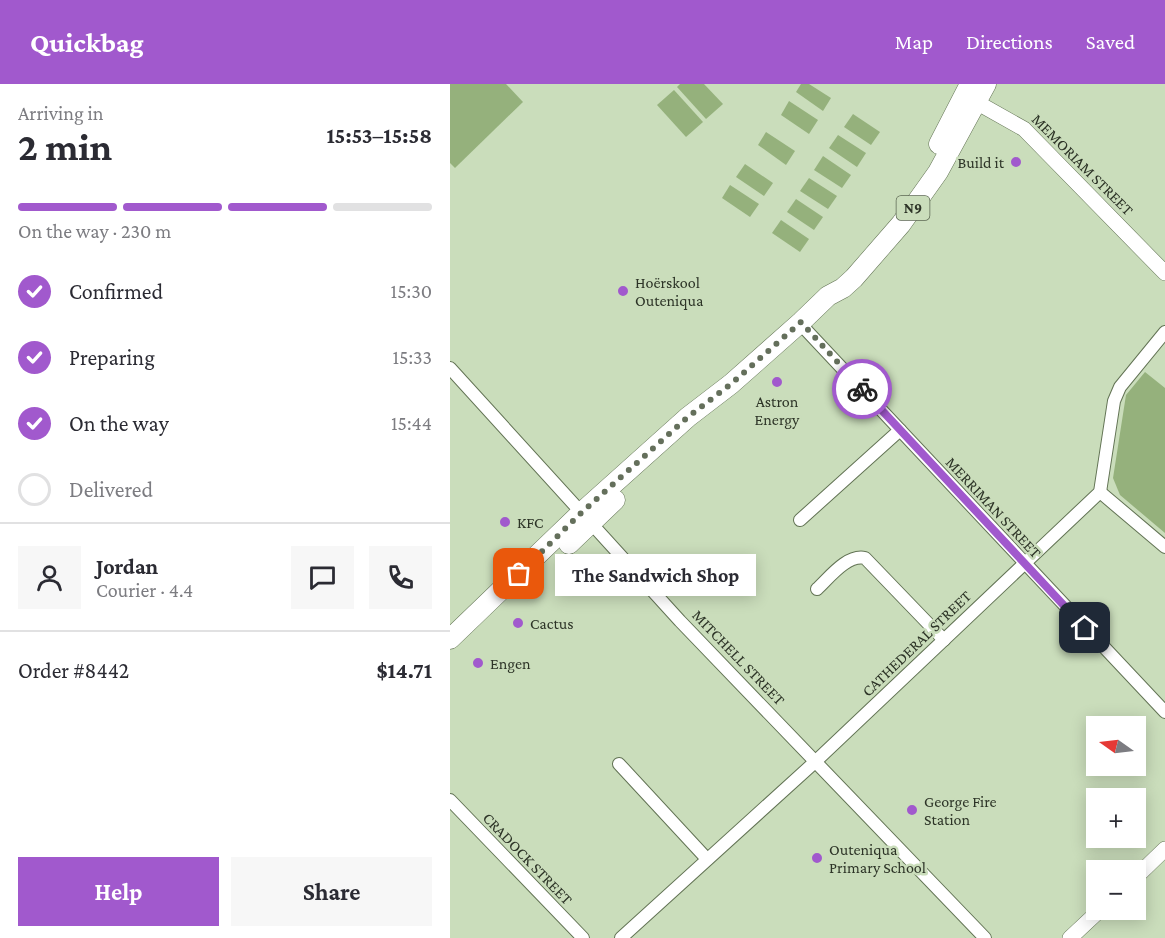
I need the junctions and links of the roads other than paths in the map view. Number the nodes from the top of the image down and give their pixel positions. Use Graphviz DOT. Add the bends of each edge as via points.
graph roads {
  1 [pos="986,84"];
  2 [pos="970,94"];
  3 [pos="1165,273"];
  4 [pos="801,322"];
  5 [pos="1165,332"];
  6 [pos="450,368"];
  7 [pos="900,430"];
  8 [pos="1100,492"];
  9 [pos="586,518"];
  10 [pos="800,520"];
  11 [pos="1165,547"];
  12 [pos="1023,563"];
  13 [pos="817,589"];
  14 [pos="450,639"];
  15 [pos="944,640"];
  16 [pos="450,653"];
  17 [pos="1165,712"];
  18 [pos="816,760"];
  19 [pos="619,764"];
  20 [pos="450,800"];
  21 [pos="1165,849"];
  22 [pos="707,860"];
  23 [pos="1146,867"];
  24 [pos="1089,920"];
  25 [pos="583,938"];
  26 [pos="621,938"];
  27 [pos="985,938"];
  28 [pos="1070,938"];
  1 -- 2 [label="highway, N9"];
  2 -- 3 [label="street, MEMORIAM STREET" via="1024,129"];
  2 -- 4 [label="highway, N9" via="926,168 873,241"];
  4 -- 7 [label="street, MERRIMAN STREET"];
  4 -- 9 [label="highway, N9" via="731,384 669,452"];
  5 -- 8 [label="street" via="1120,387 1114,401"];
  6 -- 9 [label="street, MITCHELL STREET"];
  7 -- 10 [label="street"];
  7 -- 12 [label="street, MERRIMAN STREET"];
  8 -- 11 [label="street"];
  8 -- 12 [label="street, CATHEDERAL STREET"];
  9 -- 14 [label="highway, N9"];
  9 -- 16 [label="highway, N9"];
  9 -- 18 [label="street, MITCHELL STREET"];
  12 -- 15 [label="street, CATHEDERAL STREET"];
  12 -- 17 [label="street, MERRIMAN STREET"];
  13 -- 15 [label="street" via="848,562 865,558"];
  15 -- 18 [label="street, CATHEDERAL STREET"];
  18 -- 22 [label="street, CATHEDERAL STREET"];
  18 -- 27 [label="street, MITCHELL STREET"];
  19 -- 22 [label="street"];
  20 -- 25 [label="street, CRADOCK STREET"];
  21 -- 23 [label="street"];
  22 -- 26 [label="street, CATHEDERAL STREET"];
  24 -- 28 [label="street"];
}
